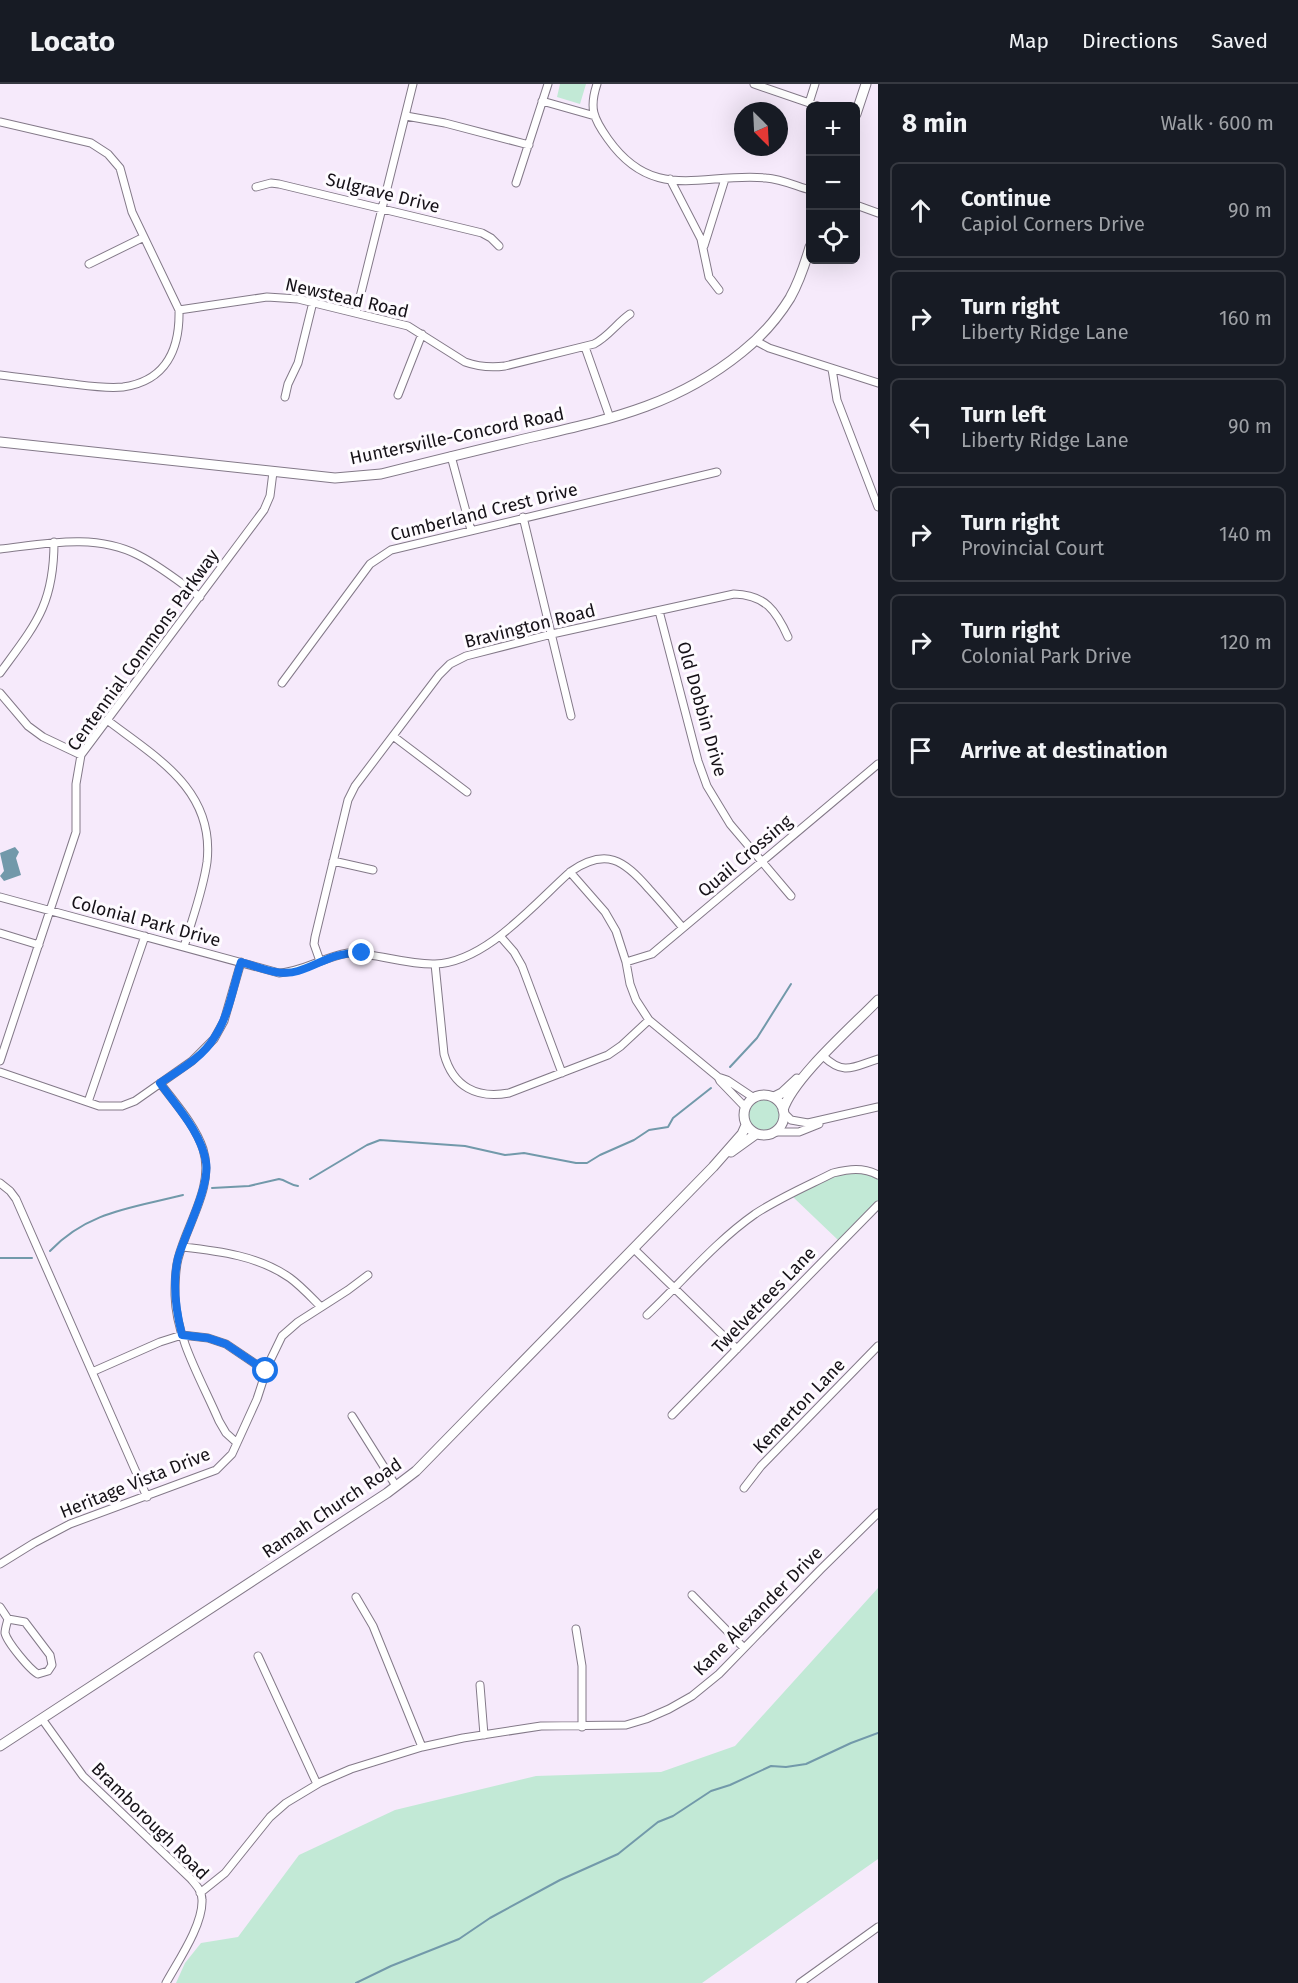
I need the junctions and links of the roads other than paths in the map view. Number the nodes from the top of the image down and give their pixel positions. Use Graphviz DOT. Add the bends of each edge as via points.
graph roads {
  1 [pos="413,84"];
  2 [pos="548,84"];
  3 [pos="597,84"];
  4 [pos="754,84"];
  5 [pos="815,84"];
  6 [pos="866,84"];
  7 [pos="542,101"];
  8 [pos="806,102"];
  9 [pos="809,102"];
  10 [pos="859,102"];
  11 [pos="406,116"];
  12 [pos="595,116"];
  13 [pos="0,122"];
  14 [pos="528,145"];
  15 [pos="725,179"];
  16 [pos="670,180"];
  17 [pos="516,183"];
  18 [pos="256,187"];
  19 [pos="806,189"];
  20 [pos="860,207"];
  21 [pos="382,208"];
  22 [pos="878,213"];
  23 [pos="144,237"];
  24 [pos="499,246"];
  25 [pos="704,247"];
  26 [pos="806,257"];
  27 [pos="89,264"];
  28 [pos="719,290"];
  29 [pos="313,302"];
  30 [pos="179,310"];
  31 [pos="356,313"];
  32 [pos="630,314"];
  33 [pos="422,334"];
  34 [pos="756,341"];
  35 [pos="585,346"];
  36 [pos="832,369"];
  37 [pos="0,375"];
  38 [pos="878,383"];
  39 [pos="398,395"];
  40 [pos="285,396"];
  41 [pos="610,418"];
  42 [pos="0,442"];
  43 [pos="452,456"];
  44 [pos="273,472"];
  45 [pos="717,472"];
  46 [pos="878,507"];
  47 [pos="523,517"];
  48 [pos="471,530"];
  49 [pos="54,543"];
  50 [pos="0,549"];
  51 [pos="200,597"];
  52 [pos="659,611"];
  53 [pos="552,634"];
  54 [pos="788,637"];
  55 [pos="0,673"];
  56 [pos="282,683"];
  57 [pos="0,693"];
  58 [pos="571,716"];
  59 [pos="107,720"];
  60 [pos="393,736"];
  61 [pos="81,755"];
  62 [pos="878,764"];
  63 [pos="467,792"];
  64 [pos="333,861"];
  65 [pos="762,862"];
  66 [pos="373,870"];
  67 [pos="570,872"];
  68 [pos="792,896"];
  69 [pos="0,897"];
  70 [pos="50,910"];
  71 [pos="683,928"];
  72 [pos="0,933"];
  73 [pos="145,936"];
  74 [pos="500,936"];
  75 [pos="39,945"];
  76 [pos="184,947"];
  77 [pos="320,961"];
  78 [pos="241,962"];
  79 [pos="626,962"];
  80 [pos="435,964"];
  81 [pos="878,1000"];
  82 [pos="649,1020"];
  83 [pos="823,1056"];
  84 [pos="878,1059"];
  85 [pos="0,1061"];
  86 [pos="815,1064"];
  87 [pos="0,1072"];
  88 [pos="562,1073"];
  89 [pos="718,1077"];
  90 [pos="160,1083"];
  91 [pos="774,1097"];
  92 [pos="754,1098"];
  93 [pos="88,1102"];
  94 [pos="745,1107"];
  95 [pos="878,1107"];
  96 [pos="783,1111"];
  97 [pos="827,1120"];
  98 [pos="746,1125"];
  99 [pos="775,1132"];
  100 [pos="756,1134"];
  101 [pos="713,1167"];
  102 [pos="878,1175"];
  103 [pos="0,1183"];
  104 [pos="878,1205"];
  105 [pos="183,1247"];
  106 [pos="634,1249"];
  107 [pos="368,1275"];
  108 [pos="675,1288"];
  109 [pos="321,1307"];
  110 [pos="648,1315"];
  111 [pos="182,1335"];
  112 [pos="878,1346"];
  113 [pos="738,1349"];
  114 [pos="266,1371"];
  115 [pos="92,1372"];
  116 [pos="672,1415"];
  117 [pos="352,1416"];
  118 [pos="237,1443"];
  119 [pos="396,1486"];
  120 [pos="744,1488"];
  121 [pos="147,1497"];
  122 [pos="878,1513"];
  123 [pos="0,1564"];
  124 [pos="692,1596"];
  125 [pos="356,1597"];
  126 [pos="0,1607"];
  127 [pos="8,1619"];
  128 [pos="576,1629"];
  129 [pos="744,1647"];
  130 [pos="258,1656"];
  131 [pos="480,1685"];
  132 [pos="42,1719"];
  133 [pos="582,1726"];
  134 [pos="484,1735"];
  135 [pos="0,1746"];
  136 [pos="422,1747"];
  137 [pos="317,1784"];
  138 [pos="200,1893"];
  139 [pos="878,1927"];
  140 [pos="166,1983"];
  141 [pos="800,1983"];
  1 -- 11 [label="street"];
  2 -- 7 [label="street"];
  3 -- 12 [label="street" via="592,100"];
  4 -- 8 [label="street"];
  5 -- 9 [label="street"];
  6 -- 10 [label="main road"];
  7 -- 12 [label="street"];
  7 -- 14 [label="street"];
  11 -- 14 [label="street"];
  11 -- 21 [label="street"];
  12 -- 16 [label="street" via="620,157 644,172"];
  13 -- 23 [label="street" via="91,143 108,154 120,168"];
  14 -- 17 [label="street"];
  15 -- 16 [label="street"];
  15 -- 19 [label="street" via="769,178"];
  15 -- 25 [label="street"];
  16 -- 25 [label="street"];
  18 -- 21 [label="street, Sulgrave Drive" via="279,184"];
  20 -- 22 [label="street"];
  21 -- 24 [label="street, Sulgrave Drive" via="482,233"];
  21 -- 31 [label="street"];
  23 -- 27 [label="street"];
  23 -- 30 [label="street"];
  25 -- 28 [label="street" via="709,277"];
  26 -- 34 [label="main road, Huntersville-Concord Road" via="790,297"];
  29 -- 30 [label="street, Newstead Road" via="267,297"];
  29 -- 31 [label="street, Newstead Road"];
  29 -- 40 [label="street" via="298,363"];
  30 -- 37 [label="street" via="179,336 172,354 161,368 141,382 112,387"];
  31 -- 33 [label="street, Newstead Road" via="408,326"];
  32 -- 35 [label="street, Newstead Road" via="599,342"];
  33 -- 35 [label="street, Newstead Road" via="465,362 482,367 505,366"];
  33 -- 39 [label="street"];
  34 -- 36 [label="street"];
  34 -- 41 [label="main road, Huntersville-Concord Road" via="688,389"];
  35 -- 41 [label="street"];
  36 -- 38 [label="street"];
  36 -- 46 [label="street" via="837,400"];
  41 -- 43 [label="main road, Huntersville-Concord Road"];
  42 -- 44 [label="main road, Huntersville-Concord Road"];
  43 -- 44 [label="main road, Huntersville-Concord Road" via="365,476 335,478"];
  43 -- 48 [label="street"];
  44 -- 51 [label="street, Centennial Commons Parkway" via="264,510"];
  45 -- 47 [label="street, Cumberland Crest Drive"];
  47 -- 48 [label="street, Cumberland Crest Drive"];
  47 -- 53 [label="street"];
  48 -- 56 [label="street, Cumberland Crest Drive" via="391,550 377,558"];
  49 -- 50 [label="street"];
  49 -- 51 [label="street" via="85,541 136,554"];
  49 -- 55 [label="street" via="54,567 44,609"];
  51 -- 59 [label="street, Centennial Commons Parkway"];
  52 -- 53 [label="street, Bravington Road"];
  52 -- 54 [label="street, Bravington Road" via="741,594 771,608"];
  52 -- 65 [label="street, Old Dobbin Drive" via="707,786 730,824"];
  53 -- 58 [label="street"];
  53 -- 60 [label="street, Bravington Road" via="450,663"];
  57 -- 61 [label="street" via="28,726"];
  59 -- 61 [label="street, Centennial Commons Parkway"];
  59 -- 76 [label="street" via="176,774 198,804 205,824 206,864"];
  60 -- 63 [label="street"];
  60 -- 64 [label="street, Bravington Road" via="348,800"];
  61 -- 70 [label="street, Centennial Commons Parkway" via="76,784 76,832"];
  62 -- 65 [label="street, Quail Crossing"];
  64 -- 66 [label="street"];
  64 -- 77 [label="street, Bravington Road" via="315,936"];
  65 -- 68 [label="street, Old Dobbin Drive"];
  65 -- 71 [label="street, Quail Crossing"];
  67 -- 71 [label="street, Colonial Park Drive" via="603,859 629,867"];
  67 -- 74 [label="street, Colonial Park Drive"];
  67 -- 79 [label="street" via="605,912"];
  69 -- 70 [label="street, Colonial Park Drive"];
  70 -- 73 [label="street, Colonial Park Drive"];
  70 -- 75 [label="street, Centennial Commons Parkway"];
  71 -- 79 [label="street, Quail Crossing" via="652,954"];
  72 -- 75 [label="street"];
  73 -- 76 [label="street, Colonial Park Drive"];
  73 -- 93 [label="street"];
  74 -- 80 [label="street, Colonial Park Drive" via="469,956"];
  74 -- 88 [label="street" via="522,966"];
  75 -- 85 [label="street, Centennial Commons Parkway"];
  76 -- 78 [label="street, Colonial Park Drive"];
  77 -- 78 [label="street, Colonial Park Drive" via="296,972 279,973"];
  77 -- 80 [label="street, Colonial Park Drive" via="355,953"];
  78 -- 90 [label="street" via="224,1021 214,1039 192,1061"];
  79 -- 82 [label="street" via="636,1000"];
  80 -- 88 [label="street" via="444,1054 461,1084 495,1096"];
  81 -- 83 [label="main road"];
  82 -- 88 [label="street" via="608,1055"];
  82 -- 89 [label="street"];
  83 -- 84 [label="street" via="835,1067 848,1068"];
  83 -- 86 [label="main road"];
  86 -- 91 [label="main road"];
  86 -- 96 [label="main road"];
  87 -- 93 [label="street"];
  89 -- 92 [label="street"];
  89 -- 94 [label="street"];
  90 -- 93 [label="street" via="122,1106"];
  90 -- 105 [label="street" via="197,1136 206,1162 207,1171"];
  91 -- 92 [label="main road"];
  91 -- 96 [label="main road"];
  92 -- 94 [label="main road"];
  94 -- 98 [label="main road"];
  95 -- 97 [label="street"];
  96 -- 97 [label="street" via="799,1123"];
  96 -- 99 [label="main road"];
  97 -- 99 [label="street" via="799,1132"];
  98 -- 100 [label="main road"];
  98 -- 101 [label="main road, Ramah Church Road"];
  99 -- 100 [label="main road"];
  100 -- 101 [label="main road, Ramah Church Road"];
  101 -- 106 [label="main road, Ramah Church Road"];
  102 -- 108 [label="street" via="863,1169 843,1170 767,1206 732,1233"];
  103 -- 115 [label="street" via="16,1199"];
  104 -- 113 [label="street, Twelvetrees Lane"];
  105 -- 109 [label="street" via="255,1260 290,1278"];
  105 -- 111 [label="street" via="178,1258 175,1298"];
  106 -- 108 [label="street"];
  106 -- 119 [label="main road, Ramah Church Road" via="416,1471"];
  107 -- 109 [label="street, Heritage Vista Drive"];
  108 -- 110 [label="street"];
  108 -- 113 [label="street"];
  109 -- 114 [label="street, Heritage Vista Drive" via="282,1336"];
  111 -- 114 [label="street" via="226,1344"];
  111 -- 115 [label="street"];
  111 -- 118 [label="street" via="219,1420"];
  112 -- 120 [label="street, Kemerton Lane"];
  113 -- 116 [label="street, Twelvetrees Lane"];
  114 -- 118 [label="street, Heritage Vista Drive"];
  115 -- 121 [label="street"];
  117 -- 119 [label="street"];
  118 -- 121 [label="street, Heritage Vista Drive" via="216,1470"];
  119 -- 132 [label="main road, Ramah Church Road"];
  121 -- 123 [label="street, Heritage Vista Drive" via="70,1524"];
  122 -- 129 [label="street, Kane Alexander Drive"];
  124 -- 129 [label="street"];
  125 -- 136 [label="street" via="373,1626"];
  126 -- 127 [label="street"];
  127 -- 127 [label="street" via="5,1633 11,1644 33,1672 48,1671 52,1665 50,1655 25,1622"];
  128 -- 133 [label="street" via="582,1666"];
  129 -- 133 [label="street, Kane Alexander Drive" via="708,1684 669,1709 626,1725"];
  130 -- 137 [label="street"];
  131 -- 134 [label="street"];
  132 -- 135 [label="main road, Ramah Church Road"];
  132 -- 138 [label="street, Bramborough Road" via="83,1776 191,1879"];
  133 -- 134 [label="street, Kane Alexander Drive" via="541,1726"];
  134 -- 136 [label="street, Kane Alexander Drive"];
  136 -- 137 [label="street, Kane Alexander Drive"];
  137 -- 138 [label="street, Kane Alexander Drive" via="270,1817 225,1873"];
  138 -- 140 [label="street, Bramborough Road" via="198,1924"];
  139 -- 141 [label="street"];
}
